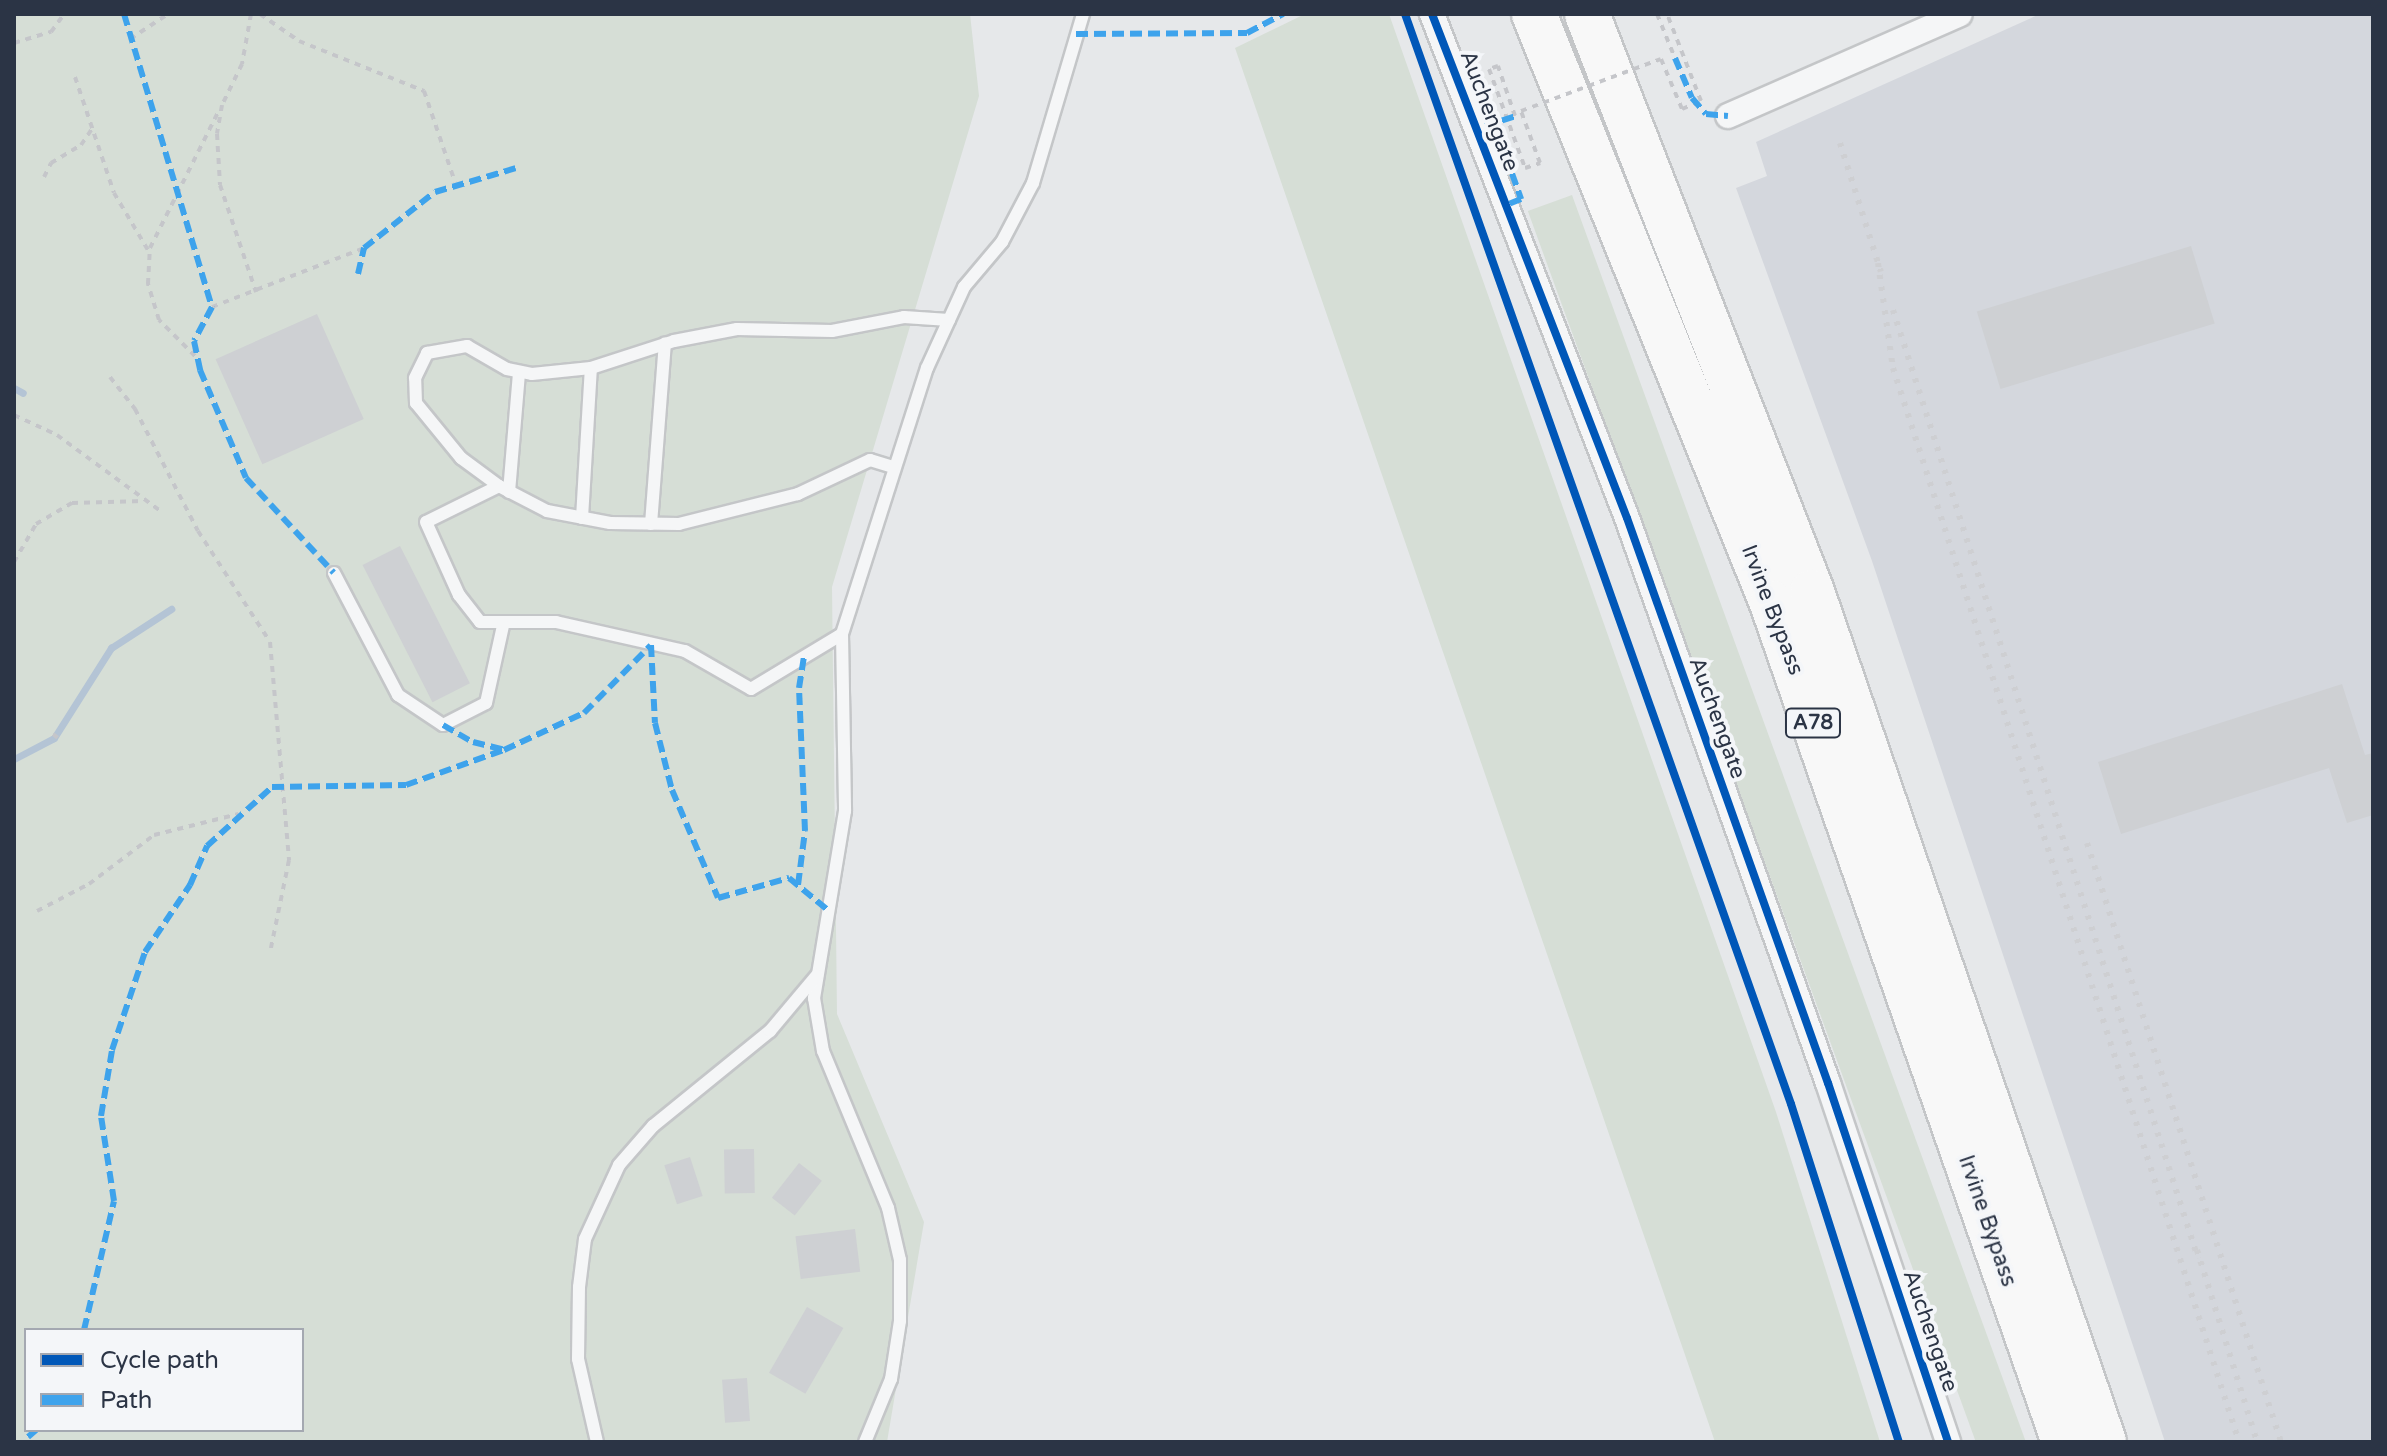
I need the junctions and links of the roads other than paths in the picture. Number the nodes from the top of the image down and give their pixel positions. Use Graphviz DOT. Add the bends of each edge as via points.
graph roads {
  1 [pos="1083,14"];
  2 [pos="1432,14"];
  3 [pos="1534,14"];
  4 [pos="1587,14"];
  5 [pos="1960,14"];
  6 [pos="1728,116"];
  7 [pos="949,320"];
  8 [pos="665,344"];
  9 [pos="591,368"];
  10 [pos="519,372"];
  11 [pos="893,467"];
  12 [pos="504,489"];
  13 [pos="582,518"];
  14 [pos="651,524"];
  15 [pos="334,573"];
  16 [pos="503,626"];
  17 [pos="842,634"];
  18 [pos="817,975"];
  19 [pos="597,1442"];
  20 [pos="865,1442"];
  21 [pos="1948,1442"];
  22 [pos="2064,1442"];
  23 [pos="2104,1442"];
  1 -- 7 [label="lane" via="1033,183 1002,242 964,287"];
  2 -- 21 [label="street, Auchengate" via="1627,518 1828,1083"];
  3 -- 22 [label="highway, Irvine Bypass / A78" via="1772,603"];
  4 -- 23 [label="highway, Irvine Bypass / A78" via="1812,592"];
  5 -- 6 [label="street"];
  7 -- 8 [label="lane" via="904,317 832,331 737,329"];
  7 -- 11 [label="lane"];
  8 -- 9 [label="lane"];
  8 -- 14 [label="lane"];
  9 -- 10 [label="lane"];
  9 -- 13 [label="lane"];
  10 -- 12 [label="lane"];
  10 -- 12 [label="lane" via="467,346 448,346 427,353 415,378 416,403 429,425"];
  11 -- 14 [label="lane" via="870,460 798,494 745,511"];
  11 -- 17 [label="lane"];
  12 -- 13 [label="lane" via="547,511"];
  12 -- 16 [label="lane" via="426,522 459,595 480,622"];
  13 -- 14 [label="lane"];
  15 -- 16 [label="lane" via="398,695 443,725 486,703"];
  16 -- 17 [label="lane" via="556,622 685,651 751,689"];
  17 -- 18 [label="lane" via="845,811"];
  18 -- 19 [label="lane" via="770,1031 653,1126 619,1165 585,1239 579,1287 578,1359"];
  18 -- 20 [label="lane" via="814,998 823,1051 888,1208 900,1260 900,1321 891,1379"];
}
